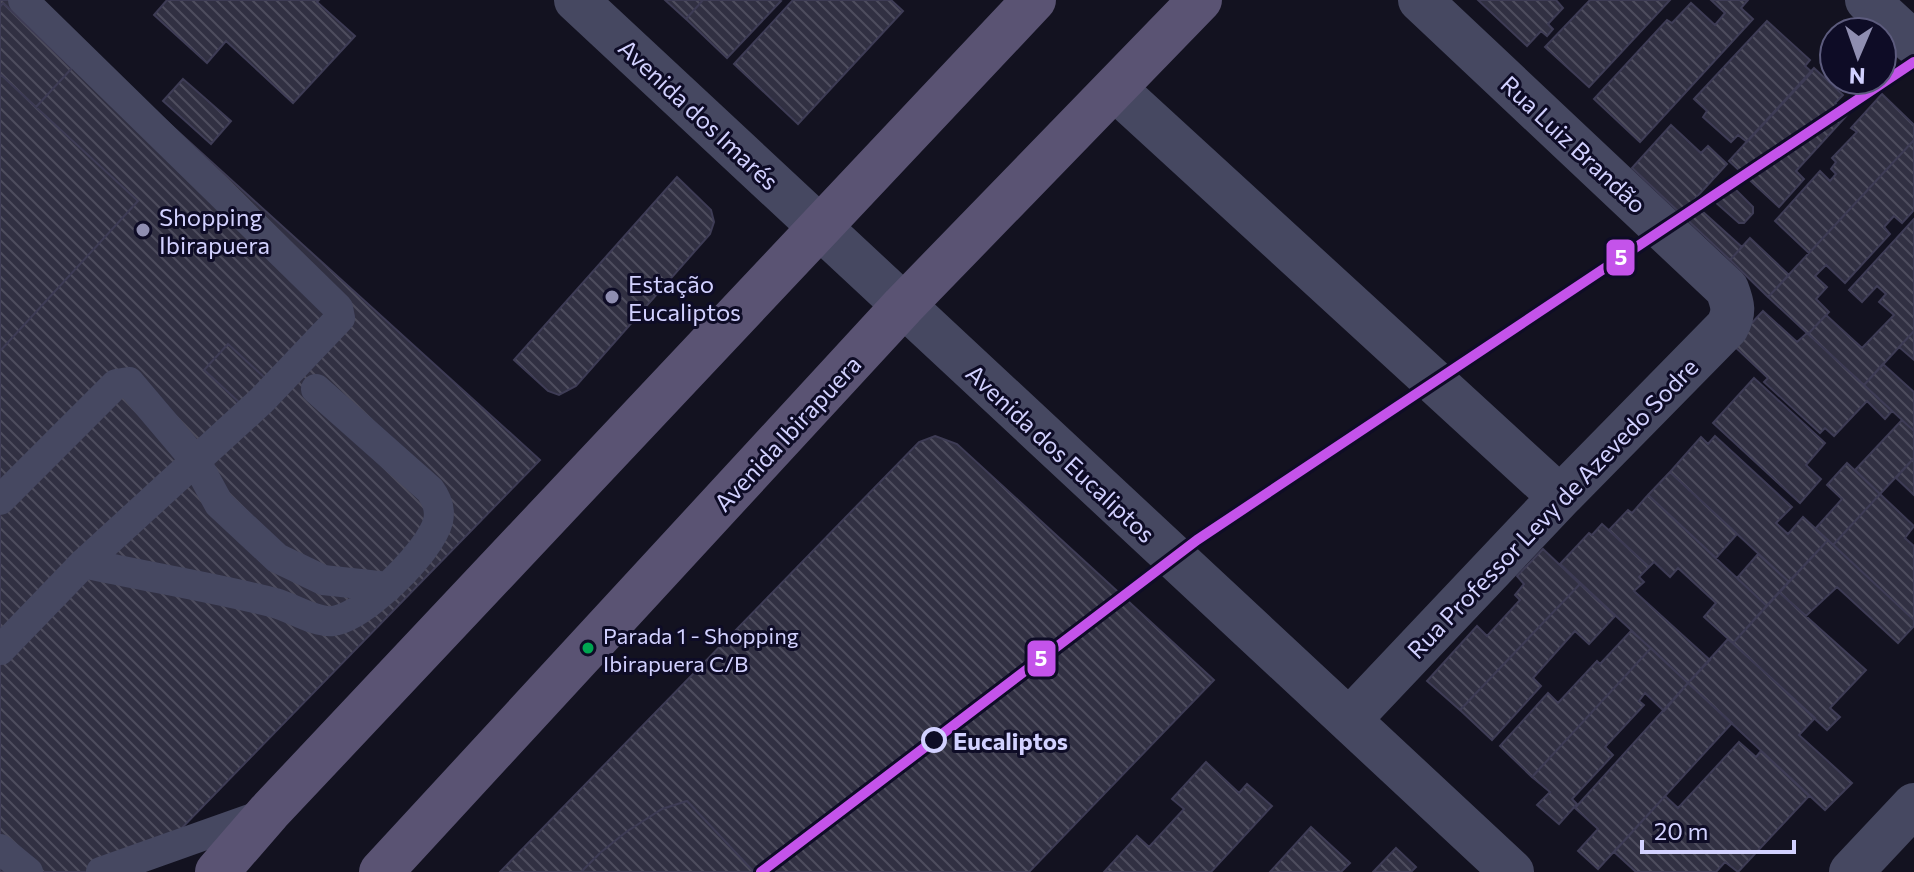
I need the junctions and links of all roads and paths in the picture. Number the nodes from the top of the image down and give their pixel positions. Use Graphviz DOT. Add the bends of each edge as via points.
graph roads {
  1 [pos="23,0"];
  2 [pos="576,0"];
  3 [pos="1034,0"];
  4 [pos="1200,0"];
  5 [pos="1420,0"];
  6 [pos="1867,0"];
  7 [pos="1909,29"];
  8 [pos="1115,89"];
  9 [pos="822,228"];
  10 [pos="1727,289"];
  11 [pos="903,306"];
  12 [pos="316,389"];
  13 [pos="195,460"];
  14 [pos="1560,497"];
  15 [pos="0,500"];
  16 [pos="84,563"];
  17 [pos="388,587"];
  18 [pos="0,650"];
  19 [pos="1349,720"];
  20 [pos="1914,805"];
  21 [pos="269,812"];
  22 [pos="0,849"];
  23 [pos="25,871"];
  24 [pos="101,872"];
  25 [pos="217,872"];
  26 [pos="381,872"];
  27 [pos="1512,872"];
  28 [pos="1851,872"];
  1 -- 13 [label="lane" via="340,313 338,322 262,400"];
  2 -- 9 [label="street, Avenida dos Imarés"];
  3 -- 9 [label="main road"];
  4 -- 8 [label="main road, Avenida Ibirapuera"];
  5 -- 10 [label="street, Rua Luiz Brandão"];
  6 -- 7 [label="street"];
  8 -- 11 [label="main road, Avenida Ibirapuera"];
  8 -- 14 [label="street"];
  9 -- 11 [label="street, Avenida dos Eucaliptos"];
  9 -- 21 [label="main road"];
  10 -- 14 [label="street, Rua Professor Levy de Azevedo Sodre" via="1734,307 1727,327"];
  11 -- 19 [label="street, Avenida dos Eucaliptos"];
  11 -- 26 [label="main road, Avenida Ibirapuera"];
  12 -- 17 [label="lane" via="430,490 438,505 437,529"];
  13 -- 15 [label="lane" via="133,386 123,381"];
  13 -- 16 [label="lane"];
  13 -- 17 [label="lane" via="219,504 277,558 323,580"];
  14 -- 19 [label="street, Rua Professor Levy de Azevedo Sodre"];
  16 -- 17 [label="lane" via="275,603 323,621 345,618"];
  16 -- 18 [label="lane"];
  19 -- 27 [label="street, Avenida dos Eucaliptos"];
  20 -- 28 [label="street"];
  21 -- 24 [label="lane"];
  21 -- 25 [label="main road"];
  22 -- 23 [label="lane"];
}
